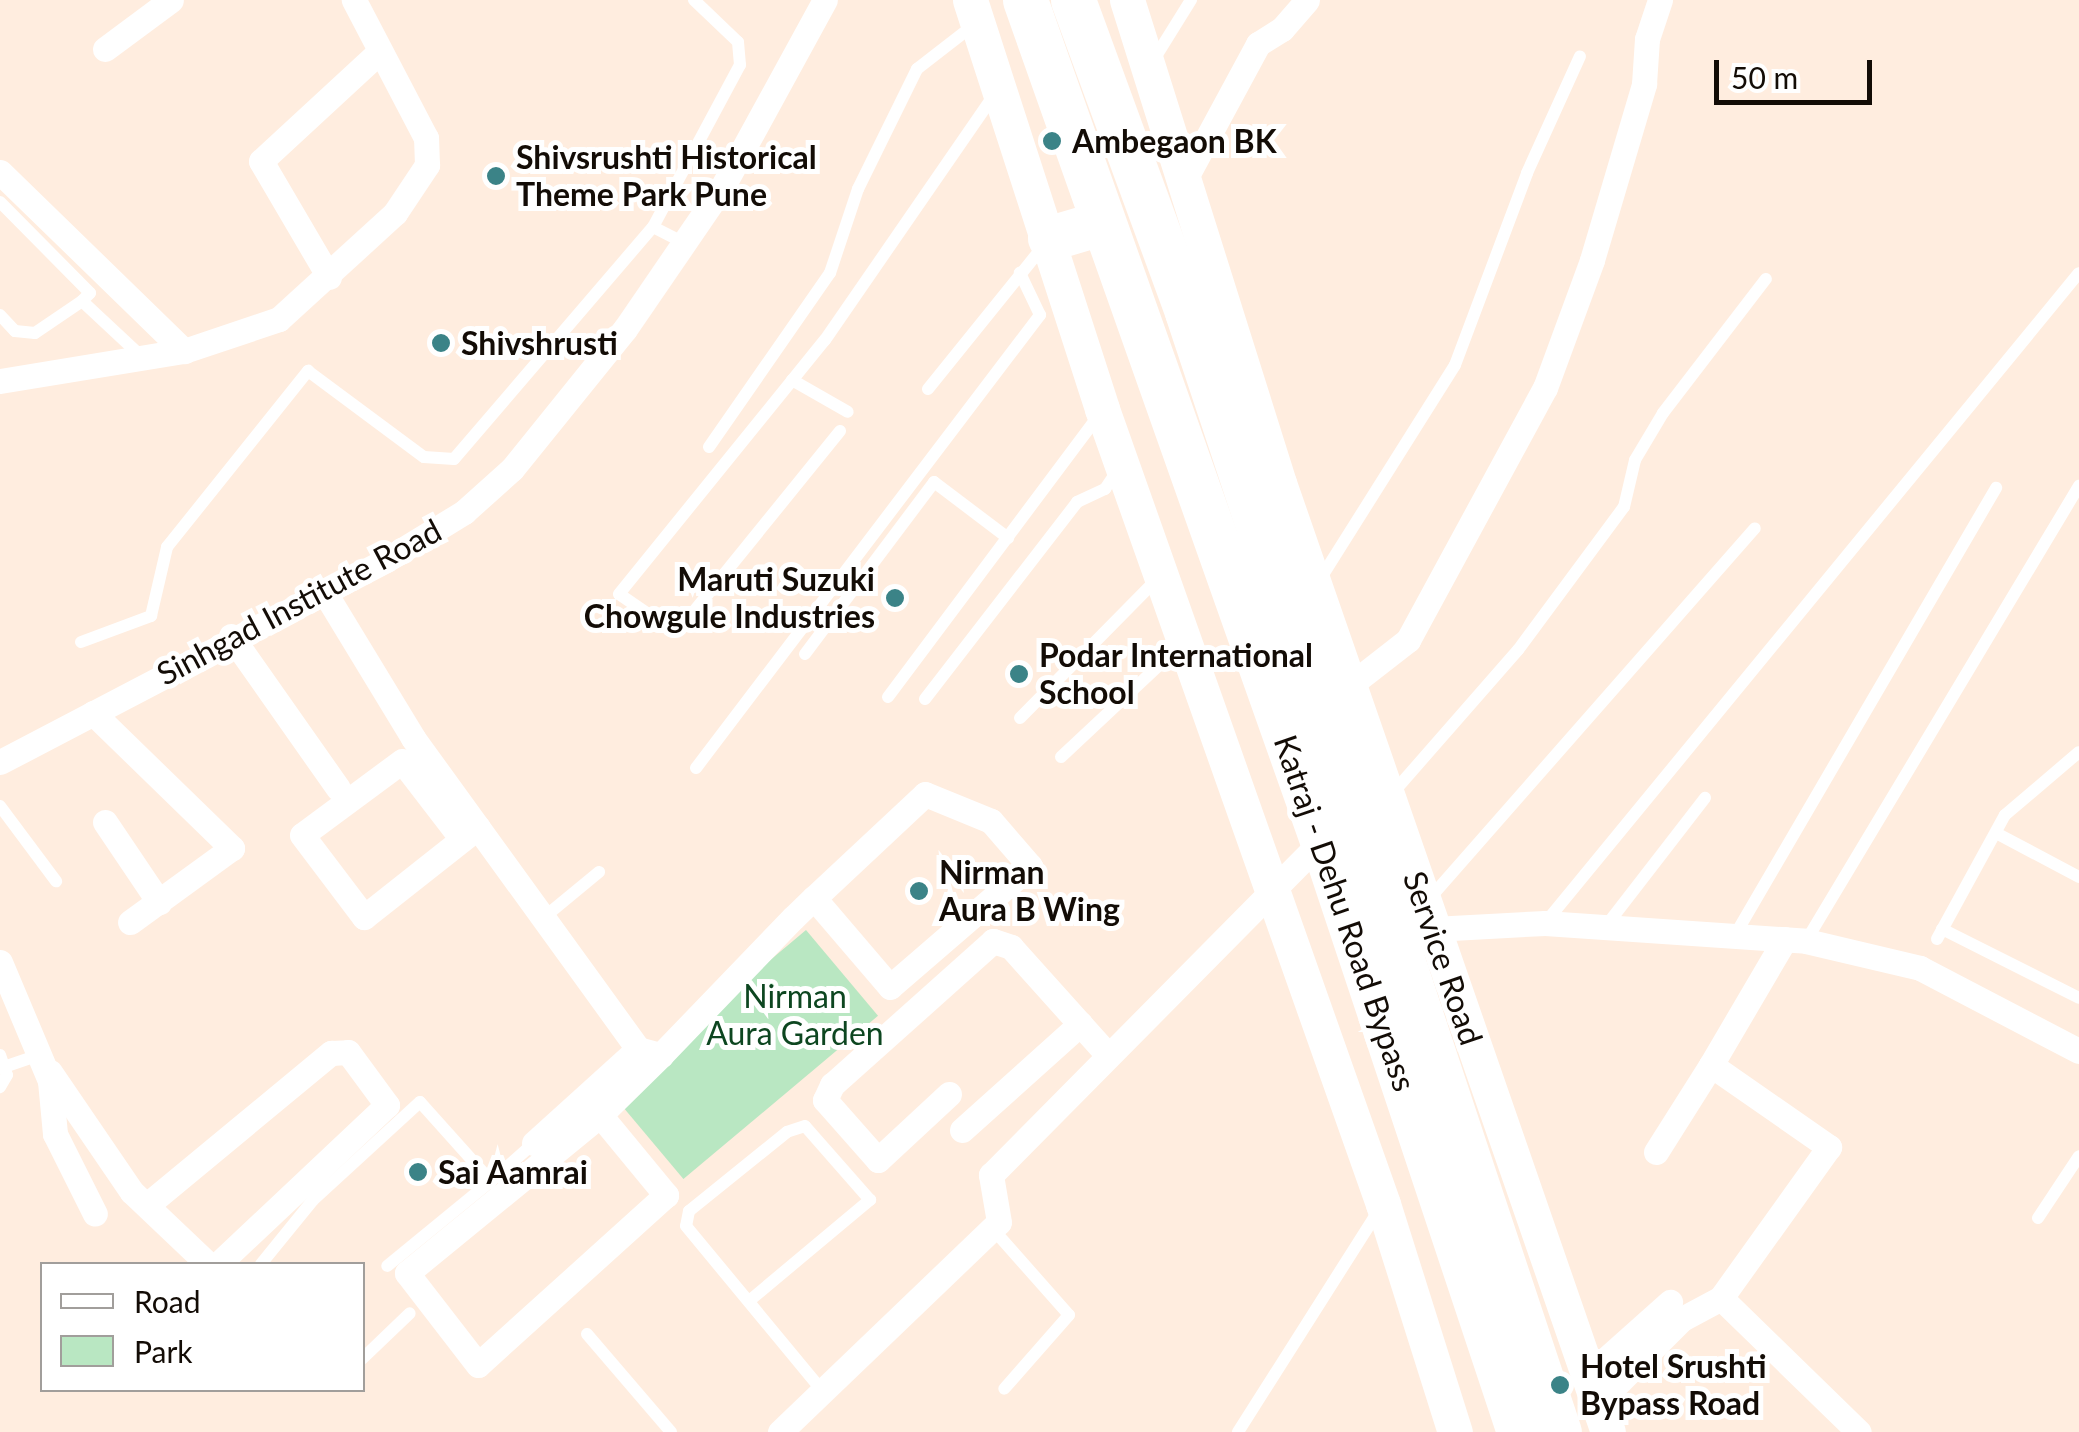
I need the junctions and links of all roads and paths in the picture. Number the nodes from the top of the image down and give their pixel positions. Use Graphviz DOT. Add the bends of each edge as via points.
graph roads {
  1 [pos="171,0"];
  2 [pos="354,0"];
  3 [pos="694,0"];
  4 [pos="826,0"];
  5 [pos="1026,0"];
  6 [pos="1072,0"];
  7 [pos="1126,0"];
  8 [pos="1191,0"];
  9 [pos="1307,0"];
  10 [pos="1660,0"];
  11 [pos="974,11"];
  12 [pos="104,49"];
  13 [pos="380,51"];
  14 [pos="1580,56"];
  15 [pos="1150,68"];
  16 [pos="1001,86"];
  17 [pos="0,172"];
  18 [pos="1184,180"];
  19 [pos="0,202"];
  20 [pos="1100,223"];
  21 [pos="654,227"];
  22 [pos="1050,238"];
  23 [pos="685,243"];
  24 [pos="1020,273"];
  25 [pos="2079,273"];
  26 [pos="329,277"];
  27 [pos="1766,279"];
  28 [pos="82,300"];
  29 [pos="0,315"];
  30 [pos="184,351"];
  31 [pos="143,358"];
  32 [pos="792,380"];
  33 [pos="0,381"];
  34 [pos="928,389"];
  35 [pos="1102,409"];
  36 [pos="848,412"];
  37 [pos="840,431"];
  38 [pos="709,447"];
  39 [pos="1122,464"];
  40 [pos="2079,486"];
  41 [pos="1996,488"];
  42 [pos="1755,528"];
  43 [pos="1008,538"];
  44 [pos="1162,574"];
  45 [pos="1315,587"];
  46 [pos="324,593"];
  47 [pos="231,636"];
  48 [pos="1186,641"];
  49 [pos="81,642"];
  50 [pos="804,654"];
  51 [pos="1349,686"];
  52 [pos="888,697"];
  53 [pos="925,699"];
  54 [pos="93,714"];
  55 [pos="1020,718"];
  56 [pos="2079,752"];
  57 [pos="1061,757"];
  58 [pos="0,762"];
  59 [pos="696,768"];
  60 [pos="338,788"];
  61 [pos="1388,798"];
  62 [pos="1704,798"];
  63 [pos="0,806"];
  64 [pos="104,822"];
  65 [pos="1996,832"];
  66 [pos="470,833"];
  67 [pos="1322,840"];
  68 [pos="599,872"];
  69 [pos="2079,877"];
  70 [pos="56,881"];
  71 [pos="1269,887"];
  72 [pos="814,898"];
  73 [pos="159,902"];
  74 [pos="1429,916"];
  75 [pos="542,919"];
  76 [pos="130,922"];
  77 [pos="1545,922"];
  78 [pos="1606,926"];
  79 [pos="1735,934"];
  80 [pos="1796,940"];
  81 [pos="0,962"];
  82 [pos="2079,998"];
  83 [pos="1080,1024"];
  84 [pos="2079,1050"];
  85 [pos="649,1052"];
  86 [pos="39,1055"];
  87 [pos="1108,1055"];
  88 [pos="2,1061"];
  89 [pos="1711,1065"];
  90 [pos="0,1088"];
  91 [pos="950,1094"];
  92 [pos="600,1115"];
  93 [pos="962,1130"];
  94 [pos="534,1143"];
  95 [pos="1656,1152"];
  96 [pos="2079,1156"];
  97 [pos="491,1181"];
  98 [pos="1382,1204"];
  99 [pos="147,1205"];
  100 [pos="95,1214"];
  101 [pos="2038,1218"];
  102 [pos="992,1228"];
  103 [pos="206,1262"];
  104 [pos="220,1262"];
  105 [pos="263,1262"];
  106 [pos="386,1266"];
  107 [pos="1720,1298"];
  108 [pos="748,1301"];
  109 [pos="1670,1302"];
  110 [pos="410,1314"];
  111 [pos="587,1334"];
  112 [pos="365,1355"];
  113 [pos="1588,1375"];
  114 [pos="822,1389"];
  115 [pos="1004,1389"];
  116 [pos="663,1429"];
  117 [pos="1606,1429"];
  118 [pos="780,1432"];
  119 [pos="1238,1432"];
  120 [pos="1455,1432"];
  121 [pos="1519,1432"];
  122 [pos="1559,1432"];
  123 [pos="1858,1432"];
  1 -- 12 [label="street"];
  2 -- 13 [label="street"];
  3 -- 21 [label="lane" via="738,42 740,65"];
  4 -- 23 [label="street, Sinhgad Institute Road"];
  5 -- 20 [label="highway, Katraj - Dehu Road Bypass"];
  6 -- 122 [label="highway, Katraj - Dehu Road Bypass" via="1187,312"];
  7 -- 15 [label="street"];
  8 -- 15 [label="lane"];
  9 -- 18 [label="street" via="1258,44"];
  10 -- 51 [label="street" via="1647,40 1644,84 1546,388 1408,640"];
  11 -- 16 [label="street"];
  11 -- 38 [label="lane" via="917,69 858,189 830,273"];
  13 -- 26 [label="street" via="426,138 427,165 395,212"];
  13 -- 26 [label="street" via="261,161"];
  14 -- 45 [label="lane" via="1527,173 1455,365"];
  15 -- 18 [label="street"];
  16 -- 22 [label="street"];
  16 -- 32 [label="lane"];
  17 -- 30 [label="street"];
  18 -- 45 [label="street, Service Road"];
  19 -- 28 [label="lane" via="90,293"];
  20 -- 22 [label="highway"];
  20 -- 67 [label="highway, Katraj - Dehu Road Bypass"];
  21 -- 23 [label="lane"];
  21 -- 49 [label="lane" via="454,459 424,458 308,370 168,547 151,616"];
  22 -- 24 [label="lane"];
  22 -- 35 [label="street"];
  23 -- 46 [label="street, Sinhgad Institute Road" via="512,469 464,512"];
  24 -- 34 [label="lane"];
  24 -- 59 [label="lane" via="1040,315"];
  25 -- 77 [label="lane"];
  26 -- 30 [label="street" via="279,320"];
  27 -- 61 [label="lane" via="1663,413 1635,460 1624,508 1518,650"];
  28 -- 29 [label="lane" via="35,333 15,331"];
  28 -- 31 [label="lane"];
  30 -- 31 [label="street"];
  31 -- 33 [label="street"];
  32 -- 36 [label="lane"];
  32 -- 37 [label="lane" via="619,594 672,631 682,626"];
  35 -- 39 [label="street"];
  35 -- 43 [label="lane"];
  39 -- 44 [label="street"];
  39 -- 53 [label="lane" via="1105,489 1076,502"];
  40 -- 80 [label="lane"];
  41 -- 79 [label="lane"];
  42 -- 74 [label="lane"];
  43 -- 50 [label="lane" via="930,484"];
  43 -- 52 [label="lane"];
  44 -- 48 [label="street"];
  44 -- 55 [label="lane"];
  45 -- 51 [label="street, Service Road"];
  46 -- 47 [label="street, Sinhgad Institute Road"];
  46 -- 66 [label="street"];
  47 -- 54 [label="street, Sinhgad Institute Road"];
  47 -- 60 [label="street"];
  48 -- 57 [label="lane"];
  48 -- 71 [label="street"];
  51 -- 61 [label="street, Service Road"];
  54 -- 58 [label="street, Sinhgad Institute Road"];
  54 -- 73 [label="street" via="232,848"];
  56 -- 65 [label="lane" via="2043,778"];
  61 -- 74 [label="street, Service Road"];
  62 -- 78 [label="lane"];
  63 -- 70 [label="lane"];
  64 -- 73 [label="street"];
  65 -- 69 [label="lane"];
  65 -- 82 [label="lane" via="1940,934"];
  66 -- 66 [label="street" via="364,917 302,835 402,761"];
  66 -- 75 [label="street"];
  67 -- 71 [label="street"];
  67 -- 121 [label="highway, Katraj - Dehu Road Bypass"];
  68 -- 75 [label="lane"];
  71 -- 87 [label="street"];
  71 -- 98 [label="street"];
  72 -- 72 [label="street" via="925,794 991,821 1030,866 890,987"];
  72 -- 85 [label="street"];
  73 -- 76 [label="street"];
  74 -- 77 [label="street"];
  74 -- 113 [label="street, Service Road"];
  75 -- 85 [label="street"];
  77 -- 78 [label="street"];
  78 -- 79 [label="street"];
  79 -- 80 [label="street"];
  80 -- 84 [label="street" via="1920,968"];
  80 -- 89 [label="street"];
  81 -- 86 [label="street"];
  83 -- 87 [label="street"];
  83 -- 91 [label="street" via="1011,947 993,941 832,1085 826,1100 878,1160"];
  83 -- 93 [label="street"];
  85 -- 92 [label="street"];
  85 -- 94 [label="street"];
  86 -- 88 [label="lane"];
  86 -- 99 [label="street"];
  86 -- 100 [label="street" via="50,1081 55,1134"];
  87 -- 102 [label="street" via="990,1175 999,1222"];
  88 -- 90 [label="lane"];
  89 -- 95 [label="street"];
  89 -- 107 [label="street" via="1830,1147"];
  92 -- 92 [label="street" via="666,1195 478,1365 407,1273"];
  94 -- 97 [label="lane"];
  96 -- 101 [label="lane"];
  97 -- 105 [label="lane" via="420,1102 313,1200"];
  97 -- 106 [label="lane"];
  98 -- 119 [label="lane"];
  98 -- 120 [label="street"];
  99 -- 103 [label="street"];
  99 -- 104 [label="street" via="331,1053 348,1052 388,1105"];
  102 -- 114 [label="street"];
  102 -- 115 [label="lane" via="1069,1315"];
  107 -- 117 [label="street" via="1682,1319 1612,1388"];
  107 -- 123 [label="street"];
  108 -- 108 [label="lane" via="686,1218 788,1132 805,1126 870,1200"];
  108 -- 114 [label="lane"];
  109 -- 113 [label="street"];
  110 -- 112 [label="lane"];
  111 -- 116 [label="lane"];
  113 -- 117 [label="street, Service Road"];
  114 -- 118 [label="street"];
}
